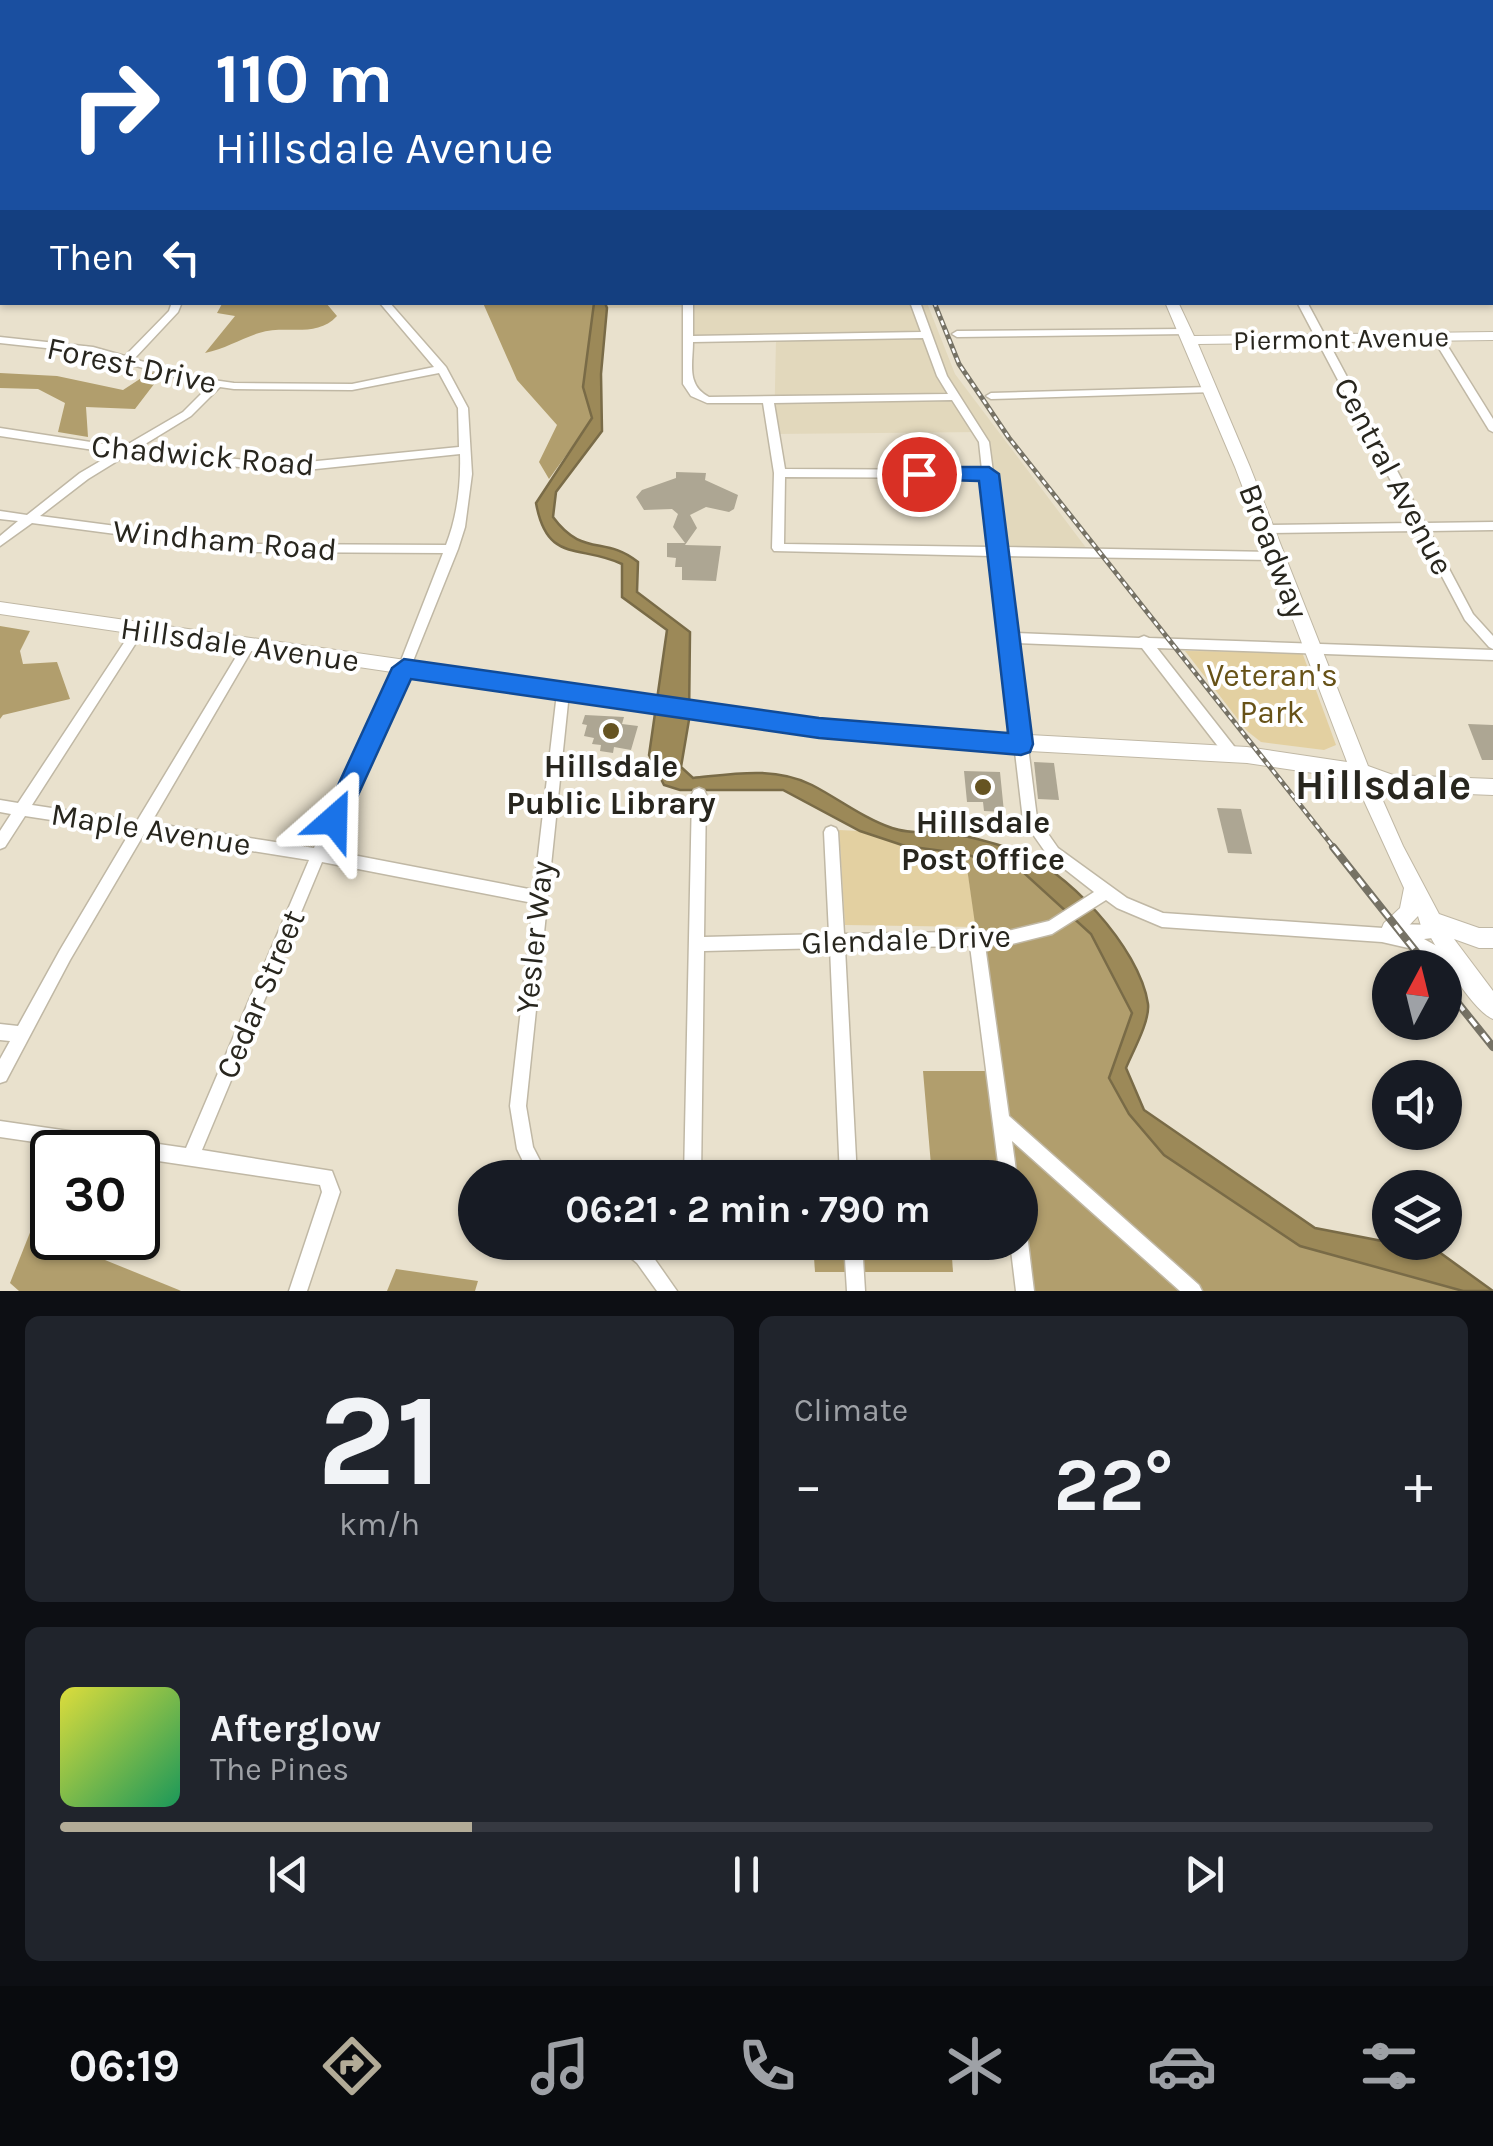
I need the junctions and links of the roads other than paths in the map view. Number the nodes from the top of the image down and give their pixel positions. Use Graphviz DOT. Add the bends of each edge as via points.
graph roads {
  1 [pos="176,305"];
  2 [pos="386,305"];
  3 [pos="688,305"];
  4 [pos="916,305"];
  5 [pos="1172,305"];
  6 [pos="1304,305"];
  7 [pos="956,334"];
  8 [pos="924,335"];
  9 [pos="1187,336"];
  10 [pos="1493,336"];
  11 [pos="1436,337"];
  12 [pos="688,339"];
  13 [pos="1321,339"];
  14 [pos="0,340"];
  15 [pos="128,359"];
  16 [pos="442,369"];
  17 [pos="217,384"];
  18 [pos="1210,390"];
  19 [pos="955,396"];
  20 [pos="990,396"];
  21 [pos="768,400"];
  22 [pos="1493,428"];
  23 [pos="0,432"];
  24 [pos="466,450"];
  25 [pos="123,451"];
  26 [pos="780,473"];
  27 [pos="989,474"];
  28 [pos="0,515"];
  29 [pos="25,519"];
  30 [pos="1493,526"];
  31 [pos="1422,527"];
  32 [pos="1267,529"];
  33 [pos="0,542"];
  34 [pos="452,549"];
  35 [pos="998,552"];
  36 [pos="1278,556"];
  37 [pos="0,608"];
  38 [pos="139,629"];
  39 [pos="1007,638"];
  40 [pos="1144,641"];
  41 [pos="1493,644"];
  42 [pos="249,645"];
  43 [pos="1310,646"];
  44 [pos="1493,655"];
  45 [pos="404,668"];
  46 [pos="563,693"];
  47 [pos="1021,744"];
  48 [pos="1232,754"];
  49 [pos="1362,772"];
  50 [pos="1493,787"];
  51 [pos="699,794"];
  52 [pos="0,806"];
  53 [pos="22,810"];
  54 [pos="140,828"];
  55 [pos="831,832"];
  56 [pos="0,843"];
  57 [pos="318,855"];
  58 [pos="1414,887"];
  59 [pos="538,897"];
  60 [pos="1099,897"];
  61 [pos="1432,926"];
  62 [pos="1387,933"];
  63 [pos="1486,938"];
  64 [pos="976,941"];
  65 [pos="837,942"];
  66 [pos="695,944"];
  67 [pos="1430,950"];
  68 [pos="1449,950"];
  69 [pos="1462,964"];
  70 [pos="1462,969"];
  71 [pos="1493,1008"];
  72 [pos="0,1032"];
  73 [pos="20,1034"];
  74 [pos="0,1075"];
  75 [pos="1001,1120"];
  76 [pos="0,1128"];
  77 [pos="191,1156"];
  78 [pos="532,1160"];
  79 [pos="692,1160"];
  80 [pos="848,1160"];
  81 [pos="1007,1160"];
  82 [pos="644,1260"];
  83 [pos="854,1260"];
  84 [pos="1021,1260"];
  85 [pos="298,1291"];
  86 [pos="668,1291"];
  87 [pos="856,1291"];
  88 [pos="1026,1291"];
  89 [pos="1193,1291"];
  1 -- 15 [label="street"];
  2 -- 16 [label="street, Cedar Street"];
  3 -- 12 [label="street"];
  4 -- 8 [label="street"];
  5 -- 9 [label="street, Broadway"];
  6 -- 13 [label="street, Central Avenue"];
  7 -- 9 [label="street, Piermont Avenue"];
  8 -- 12 [label="street"];
  8 -- 19 [label="street"];
  9 -- 13 [label="street, Piermont Avenue"];
  9 -- 18 [label="street, Broadway"];
  10 -- 11 [label="street, Piermont Avenue"];
  11 -- 13 [label="street, Piermont Avenue"];
  11 -- 22 [label="street"];
  12 -- 21 [label="street" via="688,384 695,394 714,401"];
  13 -- 31 [label="street, Central Avenue"];
  14 -- 15 [label="street, Forest Drive"];
  15 -- 17 [label="street, Forest Drive"];
  16 -- 17 [label="street, Forest Drive" via="352,387"];
  16 -- 24 [label="street, Cedar Street" via="463,408"];
  17 -- 25 [label="street" via="186,414"];
  18 -- 20 [label="street"];
  18 -- 32 [label="street, Broadway"];
  19 -- 21 [label="street"];
  19 -- 27 [label="street" via="980,430"];
  21 -- 26 [label="street"];
  23 -- 25 [label="street, Chadwick Road"];
  24 -- 25 [label="street, Chadwick Road" via="287,468"];
  24 -- 34 [label="street, Cedar Street"];
  25 -- 29 [label="street"];
  26 -- 27 [label="street"];
  26 -- 35 [label="street" via="778,548"];
  27 -- 35 [label="street"];
  28 -- 29 [label="street, Windham Road"];
  29 -- 33 [label="street"];
  29 -- 34 [label="street, Windham Road" via="253,548"];
  30 -- 31 [label="street"];
  31 -- 32 [label="street"];
  31 -- 41 [label="street, Central Avenue" via="1469,617"];
  32 -- 36 [label="street, Broadway"];
  34 -- 45 [label="street, Cedar Street"];
  35 -- 36 [label="street"];
  35 -- 39 [label="street"];
  36 -- 43 [label="street, Broadway"];
  37 -- 38 [label="street, Hillsdale Avenue"];
  38 -- 42 [label="street, Hillsdale Avenue"];
  38 -- 53 [label="street"];
  39 -- 40 [label="street"];
  39 -- 47 [label="street"];
  40 -- 43 [label="street"];
  40 -- 48 [label="street"];
  42 -- 45 [label="street, Hillsdale Avenue"];
  42 -- 54 [label="street"];
  43 -- 44 [label="street"];
  43 -- 49 [label="street, Broadway"];
  45 -- 46 [label="street, Hillsdale Avenue"];
  45 -- 57 [label="street, Cedar Street"];
  46 -- 47 [label="street, Hillsdale Avenue" via="866,734"];
  46 -- 59 [label="street, Yesler Way"];
  47 -- 48 [label="street, Hillsdale Avenue"];
  47 -- 60 [label="street" via="1038,836"];
  48 -- 49 [label="street, Hillsdale Avenue"];
  49 -- 50 [label="street, Hillsdale Avenue" via="1393,782"];
  49 -- 58 [label="street, Broadway"];
  51 -- 66 [label="street"];
  52 -- 53 [label="street, Maple Avenue"];
  53 -- 54 [label="street, Maple Avenue"];
  53 -- 56 [label="street"];
  54 -- 57 [label="street, Maple Avenue"];
  54 -- 73 [label="street"];
  55 -- 65 [label="street"];
  57 -- 59 [label="street, Maple Avenue"];
  57 -- 77 [label="street, Cedar Street"];
  58 -- 61 [label="street, Broadway"];
  58 -- 62 [label="street" via="1408,914"];
  59 -- 78 [label="street, Yesler Way" via="518,1106"];
  60 -- 62 [label="street" via="1174,922"];
  60 -- 64 [label="street, Glendale Drive" via="1034,934"];
  61 -- 62 [label="street"];
  61 -- 63 [label="street"];
  61 -- 68 [label="street, Broadway"];
  62 -- 67 [label="street"];
  63 -- 69 [label="street" via="1466,946"];
  64 -- 65 [label="street, Glendale Drive"];
  64 -- 75 [label="street"];
  65 -- 66 [label="street, Glendale Drive"];
  65 -- 80 [label="street"];
  66 -- 79 [label="street"];
  70 -- 71 [label="street, Broadway"];
  72 -- 73 [label="street"];
  73 -- 74 [label="street"];
  75 -- 81 [label="street"];
  75 -- 89 [label="street"];
  76 -- 77 [label="street"];
  77 -- 85 [label="street" via="326,1177 331,1192"];
  82 -- 86 [label="street"];
  83 -- 87 [label="street"];
  84 -- 88 [label="street"];
}
